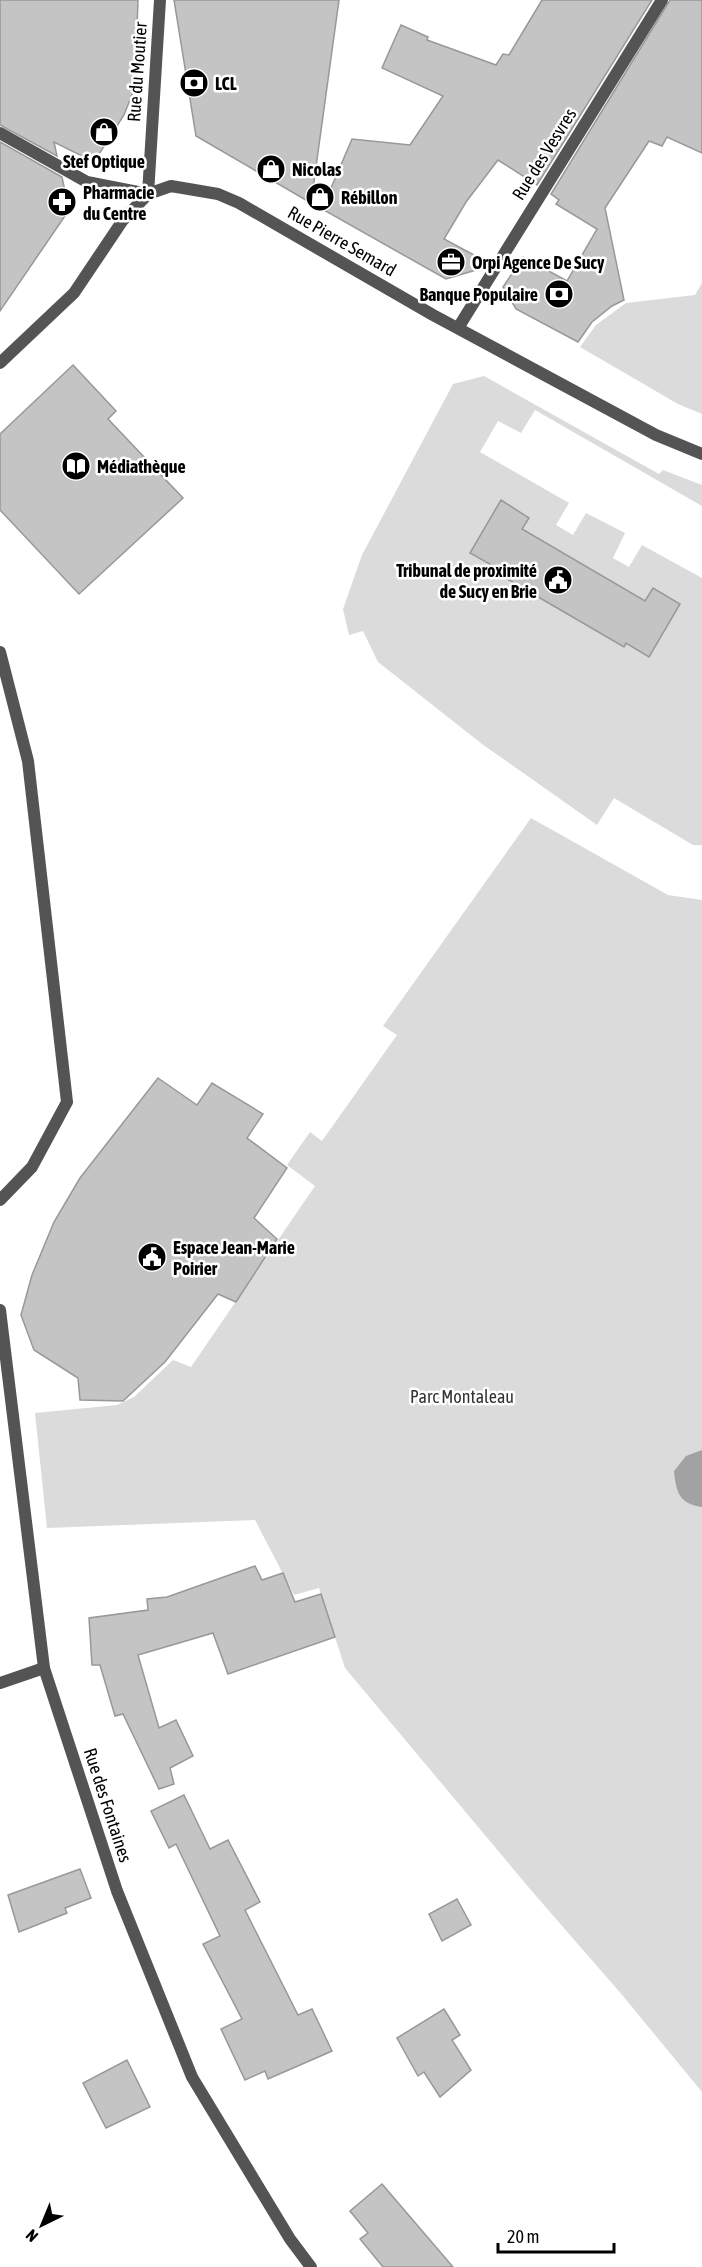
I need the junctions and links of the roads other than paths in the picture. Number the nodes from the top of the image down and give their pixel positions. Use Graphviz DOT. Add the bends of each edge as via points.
graph roads {
  1 [pos="160,0"];
  2 [pos="662,0"];
  3 [pos="0,133"];
  4 [pos="148,194"];
  5 [pos="458,328"];
  6 [pos="0,363"];
  7 [pos="702,454"];
  8 [pos="0,652"];
  9 [pos="0,1200"];
  10 [pos="0,1310"];
  11 [pos="44,1668"];
  12 [pos="0,1683"];
  13 [pos="311,2267"];
  1 -- 4 [label="street, Rue du Moutier"];
  2 -- 5 [label="street, Rue des Vesvres"];
  3 -- 4 [label="street" via="87,182"];
  4 -- 5 [label="street, Rue Pierre Semard" via="171,186 239,202"];
  4 -- 6 [label="street" via="123,220 74,293"];
  5 -- 7 [label="street, Rue Pierre Semard" via="656,435"];
  8 -- 9 [label="street" via="28,760 67,1101 32,1167"];
  10 -- 11 [label="street, Rue des Fontaines"];
  11 -- 12 [label="street"];
  11 -- 13 [label="street, Rue des Fontaines" via="117,1891 192,2077"];
}
